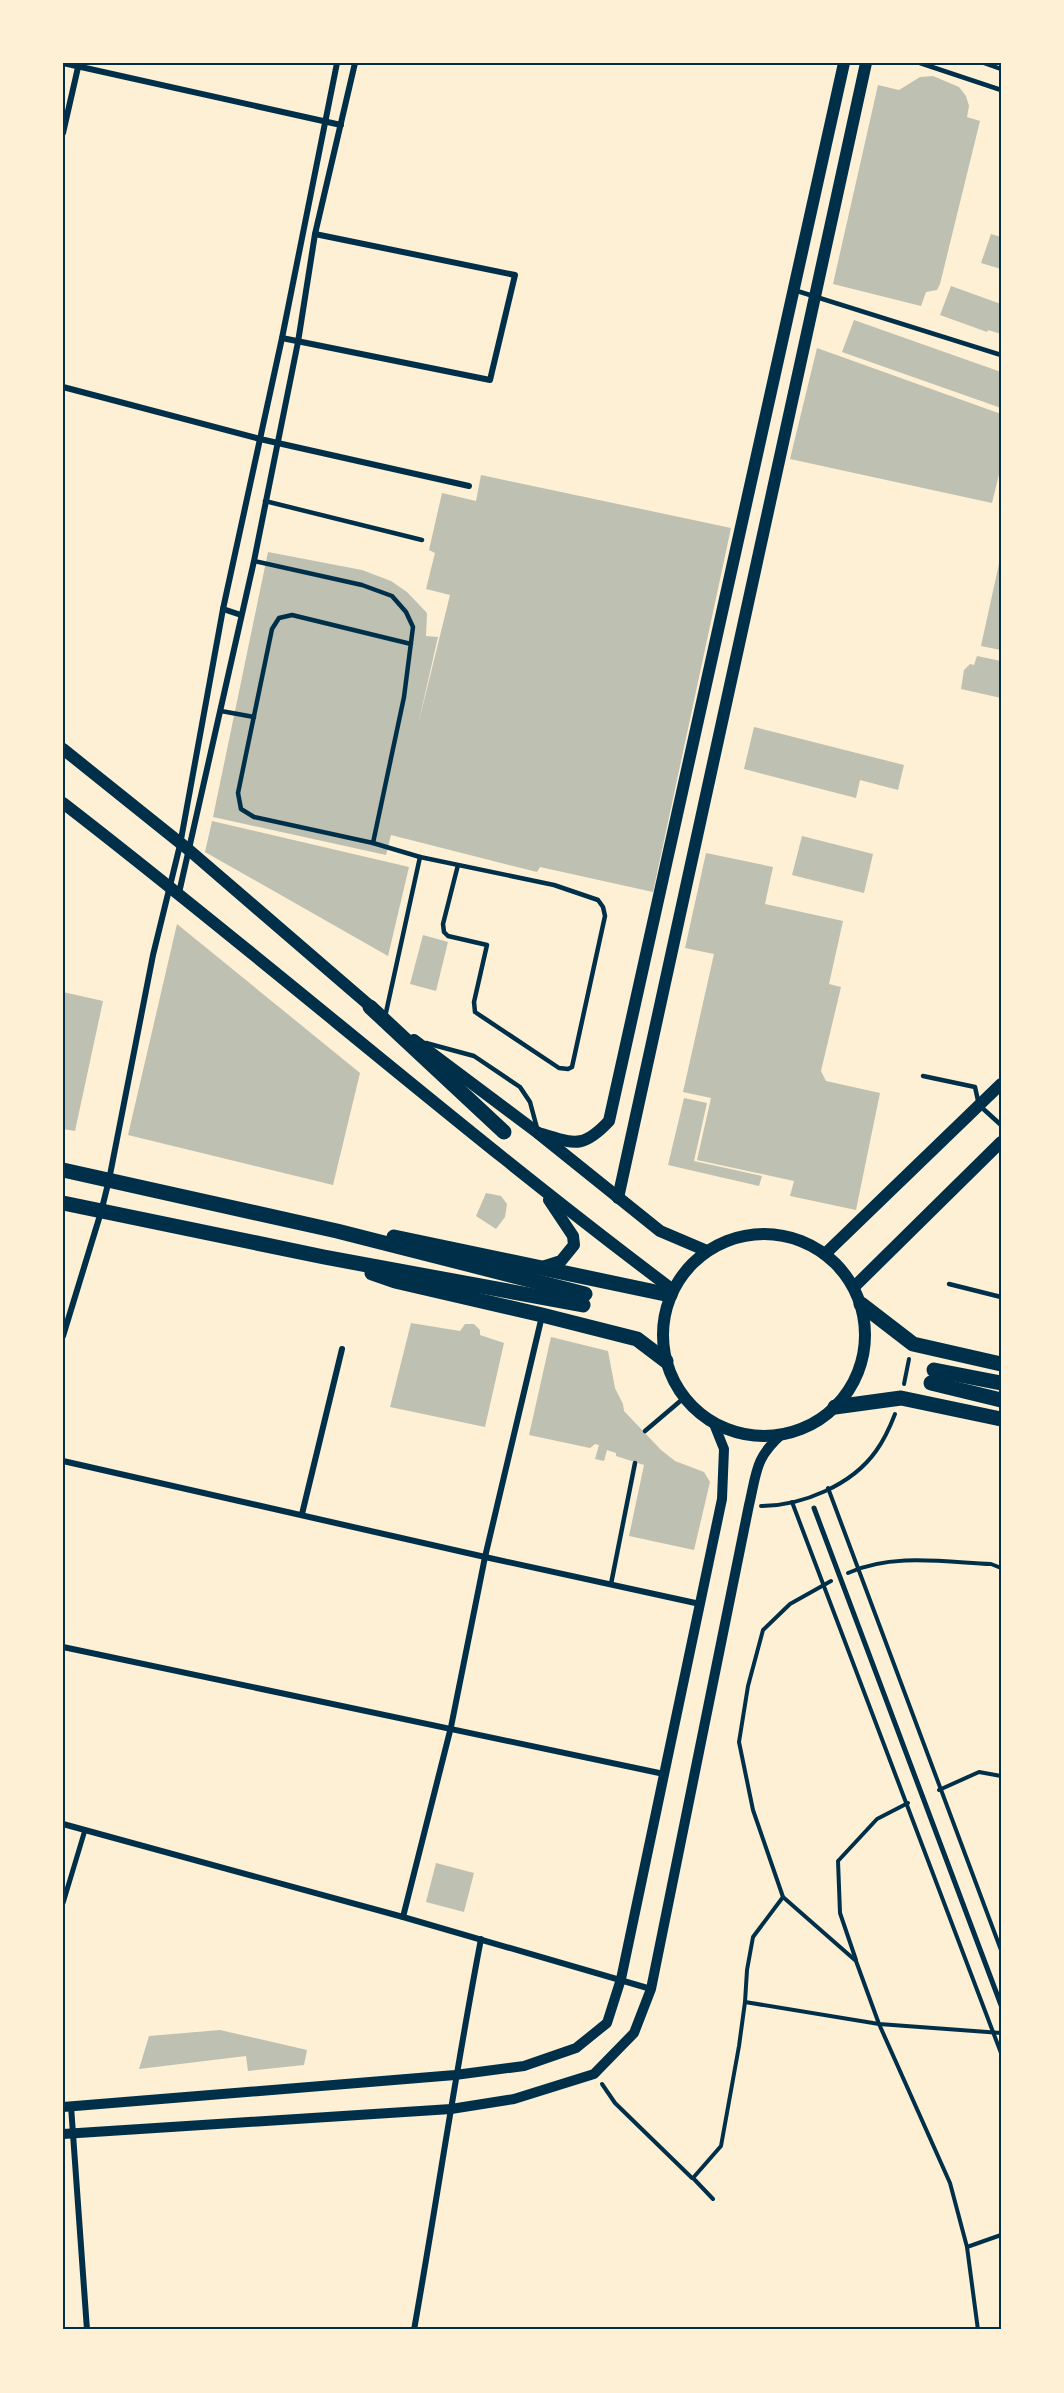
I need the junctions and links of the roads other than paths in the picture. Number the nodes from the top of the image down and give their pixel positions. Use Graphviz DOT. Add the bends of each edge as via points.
graph roads {
  1 [pos="63,63"];
  2 [pos="337,63"];
  3 [pos="355,63"];
  4 [pos="844,63"];
  5 [pos="867,63"];
  6 [pos="920,63"];
  7 [pos="984,63"];
  8 [pos="79,65"];
  9 [pos="1001,69"];
  10 [pos="1001,90"];
  11 [pos="325,120"];
  12 [pos="341,125"];
  13 [pos="63,133"];
  14 [pos="315,234"];
  15 [pos="794,290"];
  16 [pos="815,297"];
  17 [pos="282,338"];
  18 [pos="298,342"];
  19 [pos="1001,355"];
  20 [pos="63,387"];
  21 [pos="260,439"];
  22 [pos="277,441"];
  23 [pos="469,486"];
  24 [pos="265,501"];
  25 [pos="422,540"];
  26 [pos="254,561"];
  27 [pos="223,609"];
  28 [pos="241,615"];
  29 [pos="411,644"];
  30 [pos="703,700"];
  31 [pos="725,705"];
  32 [pos="206,706"];
  33 [pos="221,711"];
  34 [pos="254,717"];
  35 [pos="63,749"];
  36 [pos="63,802"];
  37 [pos="373,843"];
  38 [pos="184,847"];
  39 [pos="420,857"];
  40 [pos="458,865"];
  41 [pos="169,884"];
  42 [pos="179,893"];
  43 [pos="370,1007"];
  44 [pos="385,1018"];
  45 [pos="415,1041"];
  46 [pos="923,1076"];
  47 [pos="1001,1084"];
  48 [pos="979,1105"];
  49 [pos="1001,1125"];
  50 [pos="504,1132"];
  51 [pos="538,1133"];
  52 [pos="1001,1142"];
  53 [pos="63,1170"];
  54 [pos="109,1180"];
  55 [pos="535,1184"];
  56 [pos="618,1198"];
  57 [pos="63,1203"];
  58 [pos="101,1212"];
  59 [pos="337,1230"];
  60 [pos="707,1251"];
  61 [pos="825,1254"];
  62 [pos="324,1257"];
  63 [pos="539,1268"];
  64 [pos="949,1284"];
  65 [pos="854,1287"];
  66 [pos="671,1293"];
  67 [pos="1001,1297"];
  68 [pos="861,1304"];
  69 [pos="542,1315"];
  70 [pos="63,1336"];
  71 [pos="342,1348"];
  72 [pos="666,1361"];
  73 [pos="1000,1362"];
  74 [pos="1001,1383"];
  75 [pos="685,1397"];
  76 [pos="1001,1400"];
  77 [pos="835,1407"];
  78 [pos="1001,1419"];
  79 [pos="714,1424"];
  80 [pos="645,1431"];
  81 [pos="782,1434"];
  82 [pos="63,1461"];
  83 [pos="635,1463"];
  84 [pos="814,1508"];
  85 [pos="302,1514"];
  86 [pos="485,1557"];
  87 [pos="611,1584"];
  88 [pos="701,1604"];
  89 [pos="63,1647"];
  90 [pos="451,1727"];
  91 [pos="664,1773"];
  92 [pos="63,1824"];
  93 [pos="85,1830"];
  94 [pos="63,1903"];
  95 [pos="403,1917"];
  96 [pos="481,1939"];
  97 [pos="621,1979"];
  98 [pos="651,1989"];
  99 [pos="1001,2005"];
  100 [pos="455,2075"];
  101 [pos="67,2107"];
  102 [pos="451,2109"];
  103 [pos="68,2134"];
  104 [pos="87,2330"];
  105 [pos="414,2330"];
  1 -- 8 [label="street"];
  2 -- 11 [label="street"];
  3 -- 12 [label="street"];
  4 -- 15 [label="main road"];
  5 -- 16 [label="main road"];
  6 -- 10 [label="lane"];
  7 -- 9 [label="lane"];
  8 -- 11 [label="street"];
  8 -- 13 [label="street"];
  11 -- 12 [label="street"];
  11 -- 17 [label="street"];
  12 -- 14 [label="street"];
  14 -- 18 [label="street"];
  14 -- 18 [label="street" via="514,275 490,380"];
  15 -- 16 [label="lane"];
  15 -- 30 [label="main road"];
  16 -- 19 [label="lane"];
  16 -- 31 [label="main road"];
  17 -- 18 [label="street"];
  17 -- 21 [label="street"];
  18 -- 22 [label="street"];
  20 -- 21 [label="street"];
  21 -- 22 [label="street"];
  21 -- 27 [label="street"];
  22 -- 23 [label="street"];
  22 -- 24 [label="street"];
  24 -- 25 [label="lane"];
  24 -- 26 [label="street"];
  26 -- 28 [label="street"];
  26 -- 29 [label="lane" via="362,585 392,596 413,627"];
  27 -- 28 [label="street"];
  27 -- 32 [label="street"];
  28 -- 33 [label="street"];
  29 -- 34 [label="lane" via="292,615 279,618 272,630"];
  29 -- 37 [label="lane" via="404,697"];
  30 -- 31 [label="main road"];
  30 -- 51 [label="main road" via="609,1121 595,1137 584,1142 571,1143"];
  31 -- 56 [label="main road"];
  32 -- 33 [label="street"];
  32 -- 38 [label="street"];
  33 -- 34 [label="lane"];
  33 -- 38 [label="street"];
  34 -- 37 [label="lane" via="238,793 241,809 254,817"];
  35 -- 38 [label="main road"];
  36 -- 41 [label="main road"];
  37 -- 39 [label="lane"];
  38 -- 41 [label="street"];
  38 -- 42 [label="street"];
  38 -- 43 [label="main road"];
  39 -- 40 [label="lane"];
  39 -- 44 [label="lane"];
  40 -- 40 [label="lane" via="554,885 598,900 603,907 605,916 572,1067 559,1068 475,1012 487,945 448,936 443,924"];
  41 -- 42 [label="main road"];
  41 -- 54 [label="street"];
  42 -- 55 [label="main road"];
  43 -- 44 [label="main road"];
  43 -- 50 [label="main road"];
  44 -- 45 [label="main road"];
  45 -- 51 [label="main road"];
  45 -- 51 [label="lane" via="474,1056 520,1087 530,1102"];
  46 -- 48 [label="lane" via="975,1087"];
  47 -- 48 [label="main road"];
  48 -- 49 [label="lane"];
  48 -- 61 [label="main road"];
  51 -- 56 [label="main road"];
  52 -- 65 [label="main road"];
  53 -- 54 [label="main road"];
  54 -- 58 [label="street"];
  54 -- 59 [label="main road"];
  55 -- 63 [label="main road" via="573,1236 574,1245 561,1261"];
  55 -- 66 [label="main road"];
  56 -- 60 [label="main road" via="660,1231"];
  57 -- 58 [label="main road"];
  58 -- 62 [label="main road"];
  58 -- 70 [label="street"];
  59 -- 62 [label="main road" via="584,1299"];
  59 -- 63 [label="main road" via="407,1238"];
  60 -- 61 [label="main road" via="735,1237 767,1233 798,1239"];
  60 -- 66 [label="main road" via="687,1268"];
  61 -- 65 [label="main road"];
  62 -- 69 [label="main road" via="395,1281"];
  63 -- 66 [label="main road"];
  64 -- 67 [label="lane"];
  65 -- 68 [label="main road"];
  66 -- 72 [label="main road" via="663,1328"];
  68 -- 73 [label="main road" via="913,1344"];
  68 -- 77 [label="main road" via="866,1331 863,1359 852,1385"];
  69 -- 72 [label="main road" via="637,1339"];
  69 -- 86 [label="street"];
  71 -- 85 [label="street"];
  72 -- 75 [label="main road"];
  74 -- 76 [label="main road" via="932,1376"];
  75 -- 79 [label="main road"];
  75 -- 80 [label="lane"];
  77 -- 78 [label="main road" via="901,1398"];
  77 -- 81 [label="main road" via="810,1425"];
  79 -- 81 [label="main road" via="753,1435"];
  79 -- 88 [label="street" via="724,1449 722,1499"];
  81 -- 98 [label="street" via="767,1448 759,1463 749,1505"];
  82 -- 85 [label="street"];
  83 -- 87 [label="lane"];
  84 -- 99 [label="street"];
  85 -- 86 [label="street"];
  86 -- 87 [label="street"];
  86 -- 90 [label="street"];
  87 -- 88 [label="street"];
  88 -- 91 [label="street"];
  89 -- 90 [label="street"];
  90 -- 91 [label="street"];
  90 -- 95 [label="street"];
  91 -- 97 [label="street"];
  92 -- 93 [label="street"];
  93 -- 94 [label="street"];
  93 -- 95 [label="street"];
  95 -- 96 [label="street"];
  96 -- 97 [label="street"];
  96 -- 100 [label="street"];
  97 -- 98 [label="street"];
  97 -- 100 [label="street" via="607,2023 576,2048 524,2066"];
  98 -- 102 [label="street" via="634,2033 594,2074 514,2099"];
  100 -- 101 [label="street"];
  100 -- 102 [label="street"];
  101 -- 103 [label="street"];
  102 -- 103 [label="street"];
  102 -- 105 [label="street"];
  103 -- 104 [label="street"];
}
